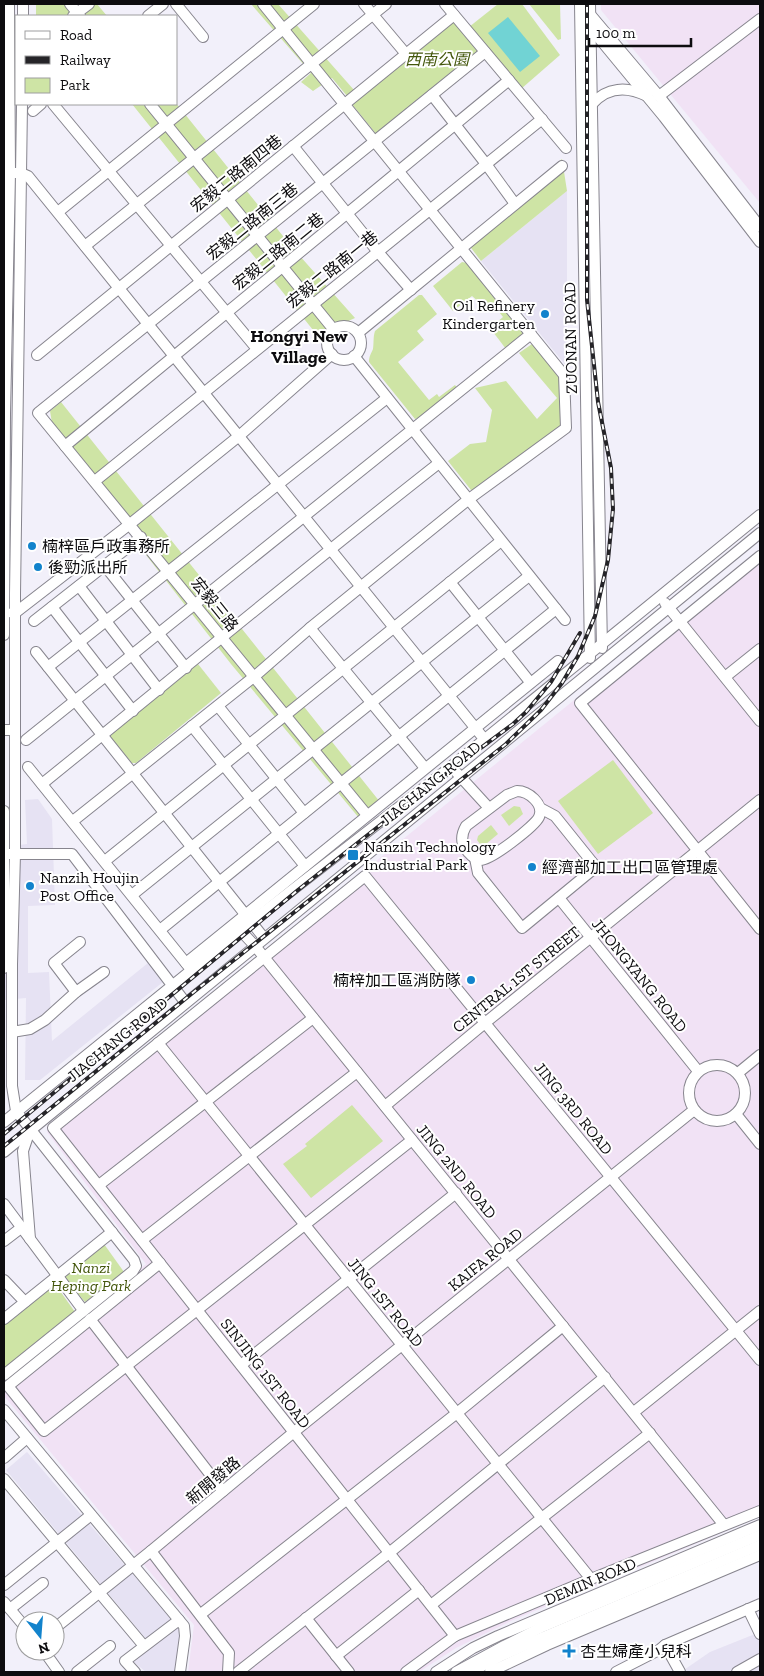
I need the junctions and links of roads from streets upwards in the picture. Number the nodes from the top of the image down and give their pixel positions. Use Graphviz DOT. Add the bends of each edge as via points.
graph roads {
  1 [pos="10,4"];
  2 [pos="70,4"];
  3 [pos="89,4"];
  4 [pos="163,4"];
  5 [pos="176,4"];
  6 [pos="263,4"];
  7 [pos="314,4"];
  8 [pos="364,4"];
  9 [pos="386,4"];
  10 [pos="445,4"];
  11 [pos="580,4"];
  12 [pos="590,4"];
  13 [pos="373,14"];
  14 [pos="77,15"];
  15 [pos="149,15"];
  16 [pos="454,15"];
  17 [pos="585,16"];
  18 [pos="760,19"];
  19 [pos="591,28"];
  20 [pos="10,29"];
  21 [pos="284,29"];
  22 [pos="203,37"];
  23 [pos="485,52"];
  24 [pos="406,54"];
  25 [pos="312,64"];
  26 [pos="509,80"];
  27 [pos="432,95"];
  28 [pos="654,96"];
  29 [pos="345,104"];
  30 [pos="592,104"];
  31 [pos="22,105"];
  32 [pos="40,105"];
  33 [pos="54,105"];
  34 [pos="151,105"];
  35 [pos="33,111"];
  36 [pos="542,119"];
  37 [pos="166,124"];
  38 [pos="455,125"];
  39 [pos="375,141"];
  40 [pos="293,146"];
  41 [pos="566,148"];
  42 [pos="194,158"];
  43 [pos="486,164"];
  44 [pos="562,166"];
  45 [pos="109,171"];
  46 [pos="399,171"];
  47 [pos="16,173"];
  48 [pos="323,183"];
  49 [pos="227,200"];
  50 [pos="515,204"];
  51 [pos="137,205"];
  52 [pos="430,209"];
  53 [pos="58,212"];
  54 [pos="347,214"];
  55 [pos="760,227"];
  56 [pos="257,236"];
  57 [pos="760,242"];
  58 [pos="85,246"];
  59 [pos="171,246"];
  60 [pos="460,248"];
  61 [pos="378,252"];
  62 [pos="6,260"];
  63 [pos="20,260"];
  64 [pos="282,268"];
  65 [pos="201,282"];
  66 [pos="119,288"];
  67 [pos="411,290"];
  68 [pos="312,305"];
  69 [pos="227,313"];
  70 [pos="148,324"];
  71 [pos="334,330"];
  72 [pos="358,333"];
  73 [pos="531,334"];
  74 [pos="257,349"];
  75 [pos="332,354"];
  76 [pos="37,355"];
  77 [pos="174,356"];
  78 [pos="354,356"];
  79 [pos="204,393"];
  80 [pos="387,398"];
  81 [pos="38,413"];
  82 [pos="4,414"];
  83 [pos="18,415"];
  84 [pos="17,428"];
  85 [pos="4,429"];
  86 [pos="412,430"];
  87 [pos="239,436"];
  88 [pos="65,446"];
  89 [pos="5,458"];
  90 [pos="17,458"];
  91 [pos="439,463"];
  92 [pos="95,481"];
  93 [pos="278,484"];
  94 [pos="4,491"];
  95 [pos="16,492"];
  96 [pos="469,499"];
  97 [pos="760,515"];
  98 [pos="304,517"];
  99 [pos="130,524"];
  100 [pos="760,533"];
  101 [pos="141,537"];
  102 [pos="501,541"];
  103 [pos="4,542"];
  104 [pos="16,542"];
  105 [pos="330,548"];
  106 [pos="760,556"];
  107 [pos="104,566"];
  108 [pos="169,571"];
  109 [pos="4,572"];
  110 [pos="15,572"];
  111 [pos="529,576"];
  112 [pos="450,582"];
  113 [pos="79,586"];
  114 [pos="360,587"];
  115 [pos="15,594"];
  116 [pos="4,595"];
  117 [pos="660,596"];
  118 [pos="132,600"];
  119 [pos="196,604"];
  120 [pos="52,607"];
  121 [pos="669,608"];
  122 [pos="556,609"];
  123 [pos="4,613"];
  124 [pos="15,613"];
  125 [pos="478,617"];
  126 [pos="565,620"];
  127 [pos="34,621"];
  128 [pos="105,622"];
  129 [pos="680,622"];
  130 [pos="310,628"];
  131 [pos="394,628"];
  132 [pos="4,634"];
  133 [pos="159,634"];
  134 [pos="223,638"];
  135 [pos="80,641"];
  136 [pos="601,644"];
  137 [pos="505,650"];
  138 [pos="760,650"];
  139 [pos="36,652"];
  140 [pos="590,653"];
  141 [pos="132,655"];
  142 [pos="558,661"];
  143 [pos="603,661"];
  144 [pos="422,662"];
  145 [pos="4,664"];
  146 [pos="15,664"];
  147 [pos="48,667"];
  148 [pos="186,668"];
  149 [pos="344,668"];
  150 [pos="591,671"];
  151 [pos="106,676"];
  152 [pos="254,676"];
  153 [pos="725,677"];
  154 [pos="530,682"];
  155 [pos="159,690"];
  156 [pos="449,696"];
  157 [pos="75,701"];
  158 [pos="372,702"];
  159 [pos="218,706"];
  160 [pos="134,711"];
  161 [pos="286,715"];
  162 [pos="760,721"];
  163 [pos="192,726"];
  164 [pos="475,728"];
  165 [pos="4,730"];
  166 [pos="15,730"];
  167 [pos="102,736"];
  168 [pos="399,736"];
  169 [pos="26,740"];
  170 [pos="485,740"];
  171 [pos="249,745"];
  172 [pos="314,749"];
  173 [pos="9,759"];
  174 [pos="224,765"];
  175 [pos="452,766"];
  176 [pos="28,767"];
  177 [pos="425,768"];
  178 [pos="133,774"];
  179 [pos="461,777"];
  180 [pos="276,779"];
  181 [pos="341,783"];
  182 [pos="42,784"];
  183 [pos="9,798"];
  184 [pos="251,799"];
  185 [pos="760,800"];
  186 [pos="489,808"];
  187 [pos="540,808"];
  188 [pos="4,811"];
  189 [pos="164,813"];
  190 [pos="304,813"];
  191 [pos="368,815"];
  192 [pos="73,821"];
  193 [pos="279,833"];
  194 [pos="8,840"];
  195 [pos="192,847"];
  196 [pos="698,851"];
  197 [pos="10,854"];
  198 [pos="475,858"];
  199 [pos="105,861"];
  200 [pos="305,866"];
  201 [pos="219,882"];
  202 [pos="132,895"];
  203 [pos="559,898"];
  204 [pos="7,904"];
  205 [pos="248,918"];
  206 [pos="760,929"];
  207 [pos="160,930"];
  208 [pos="241,931"];
  209 [pos="591,937"];
  210 [pos="264,938"];
  211 [pos="80,942"];
  212 [pos="255,946"];
  213 [pos="264,957"];
  214 [pos="189,967"];
  215 [pos="4,968"];
  216 [pos="104,972"];
  217 [pos="4,980"];
  218 [pos="173,987"];
  219 [pos="76,992"];
  220 [pos="8,997"];
  221 [pos="185,1002"];
  222 [pos="313,1018"];
  223 [pos="485,1023"];
  224 [pos="12,1032"];
  225 [pos="158,1043"];
  226 [pos="760,1055"];
  227 [pos="698,1071"];
  228 [pos="357,1072"];
  229 [pos="738,1073"];
  230 [pos="205,1101"];
  231 [pos="386,1106"];
  232 [pos="694,1110"];
  233 [pos="16,1111"];
  234 [pos="736,1114"];
  235 [pos="4,1122"];
  236 [pos="31,1129"];
  237 [pos="412,1140"];
  238 [pos="760,1144"];
  239 [pos="4,1152"];
  240 [pos="249,1156"];
  241 [pos="611,1177"];
  242 [pos="99,1185"];
  243 [pos="456,1193"];
  244 [pos="4,1204"];
  245 [pos="305,1224"];
  246 [pos="21,1228"];
  247 [pos="112,1232"];
  248 [pos="30,1239"];
  249 [pos="142,1240"];
  250 [pos="4,1241"];
  251 [pos="509,1259"];
  252 [pos="160,1263"];
  253 [pos="58,1276"];
  254 [pos="348,1279"];
  255 [pos="4,1280"];
  256 [pos="25,1302"];
  257 [pos="83,1310"];
  258 [pos="198,1310"];
  259 [pos="760,1311"];
  260 [pos="4,1319"];
  261 [pos="90,1320"];
  262 [pos="563,1326"];
  263 [pos="736,1330"];
  264 [pos="402,1345"];
  265 [pos="760,1360"];
  266 [pos="241,1365"];
  267 [pos="126,1366"];
  268 [pos="4,1375"];
  269 [pos="605,1377"];
  270 [pos="4,1410"];
  271 [pos="634,1412"];
  272 [pos="457,1413"];
  273 [pos="294,1432"];
  274 [pos="650,1433"];
  275 [pos="27,1438"];
  276 [pos="4,1458"];
  277 [pos="499,1464"];
  278 [pos="4,1479"];
  279 [pos="223,1491"];
  280 [pos="347,1499"];
  281 [pos="760,1511"];
  282 [pos="91,1515"];
  283 [pos="542,1518"];
  284 [pos="724,1525"];
  285 [pos="760,1525"];
  286 [pos="760,1534"];
  287 [pos="56,1543"];
  288 [pos="760,1545"];
  289 [pos="152,1551"];
  290 [pos="389,1553"];
  291 [pos="760,1555"];
  292 [pos="134,1565"];
  293 [pos="592,1579"];
  294 [pos="44,1583"];
  295 [pos="4,1585"];
  296 [pos="419,1590"];
  297 [pos="99,1593"];
  298 [pos="760,1604"];
  299 [pos="431,1605"];
  300 [pos="7,1606"];
  301 [pos="748,1609"];
  302 [pos="201,1614"];
  303 [pos="306,1618"];
  304 [pos="65,1620"];
  305 [pos="179,1620"];
  306 [pos="760,1634"];
  307 [pos="455,1636"];
  308 [pos="665,1644"];
  309 [pos="110,1646"];
  310 [pos="144,1646"];
  311 [pos="336,1656"];
  312 [pos="760,1659"];
  313 [pos="51,1661"];
  314 [pos="59,1672"];
  315 [pos="77,1672"];
  316 [pos="135,1672"];
  317 [pos="180,1672"];
  318 [pos="228,1672"];
  319 [pos="238,1672"];
  320 [pos="349,1672"];
  321 [pos="406,1672"];
  322 [pos="436,1672"];
  323 [pos="456,1672"];
  324 [pos="471,1672"];
  325 [pos="490,1672"];
  326 [pos="618,1672"];
  327 [pos="680,1672"];
  328 [pos="738,1672"];
  1 -- 20 [label="street"];
  2 -- 14 [label="street"];
  3 -- 14 [label="street"];
  4 -- 15 [label="street"];
  5 -- 22 [label="street"];
  6 -- 21 [label="street"];
  7 -- 21 [label="street"];
  8 -- 13 [label="street"];
  9 -- 13 [label="street"];
  10 -- 16 [label="street"];
  11 -- 17 [label="street, ZUONAN ROAD"];
  12 -- 17 [label="street, ZUONAN ROAD"];
  12 -- 28 [label="street" via="658,85"];
  13 -- 24 [label="street"];
  13 -- 25 [label="street"];
  16 -- 23 [label="street"];
  16 -- 24 [label="street, 宏毅二路南四巷"];
  17 -- 19 [label="street"];
  17 -- 28 [label="street"];
  17 -- 140 [label="street, ZUONAN ROAD"];
  18 -- 28 [label="street"];
  19 -- 28 [label="street"];
  19 -- 30 [label="street, ZUONAN ROAD"];
  20 -- 47 [label="street"];
  21 -- 25 [label="street"];
  21 -- 37 [label="street"];
  23 -- 26 [label="street"];
  23 -- 27 [label="street, 宏毅二路南三巷"];
  24 -- 29 [label="street, 宏毅二路南四巷"];
  25 -- 29 [label="street"];
  25 -- 42 [label="street"];
  26 -- 36 [label="street"];
  26 -- 38 [label="street, 宏毅二路南二巷"];
  27 -- 38 [label="street"];
  27 -- 39 [label="street, 宏毅二路南三巷"];
  28 -- 30 [label="street" via="630,90 612,90 599,96"];
  28 -- 55 [label="street"];
  28 -- 57 [label="street"];
  29 -- 39 [label="street"];
  29 -- 40 [label="street, 宏毅二路南四巷"];
  30 -- 136 [label="street, ZUONAN ROAD"];
  31 -- 47 [label="street"];
  32 -- 35 [label="street"];
  33 -- 45 [label="street"];
  34 -- 37 [label="street"];
  36 -- 41 [label="street"];
  36 -- 43 [label="street, 宏毅二路南一巷"];
  37 -- 42 [label="street"];
  37 -- 45 [label="street"];
  38 -- 43 [label="street"];
  38 -- 46 [label="street, 宏毅二路南二巷"];
  39 -- 46 [label="street"];
  39 -- 48 [label="street, 宏毅二路南三巷"];
  40 -- 48 [label="street"];
  40 -- 49 [label="street, 宏毅二路南四巷"];
  42 -- 49 [label="street"];
  42 -- 51 [label="street"];
  43 -- 50 [label="street"];
  43 -- 52 [label="street, 宏毅二路南一巷"];
  44 -- 50 [label="street"];
  45 -- 51 [label="street"];
  45 -- 53 [label="street"];
  46 -- 52 [label="street"];
  46 -- 54 [label="street, 宏毅二路南二巷"];
  47 -- 53 [label="street" via="28,176"];
  47 -- 62 [label="street"];
  47 -- 63 [label="street"];
  48 -- 54 [label="street"];
  48 -- 56 [label="street, 宏毅二路南三巷"];
  49 -- 56 [label="street"];
  49 -- 59 [label="street, 宏毅二路南四巷"];
  50 -- 60 [label="street"];
  51 -- 58 [label="street"];
  51 -- 59 [label="street"];
  52 -- 60 [label="street"];
  52 -- 61 [label="street, 宏毅二路南一巷"];
  53 -- 58 [label="street"];
  54 -- 61 [label="street"];
  54 -- 64 [label="street, 宏毅二路南二巷"];
  56 -- 64 [label="street"];
  56 -- 65 [label="street, 宏毅二路南三巷"];
  58 -- 66 [label="street"];
  59 -- 65 [label="street"];
  59 -- 66 [label="street, 宏毅二路南四巷"];
  60 -- 67 [label="street"];
  60 -- 73 [label="street"];
  61 -- 67 [label="street"];
  61 -- 68 [label="street, 宏毅二路南一巷"];
  62 -- 63 [label="street"];
  62 -- 82 [label="street"];
  63 -- 83 [label="street"];
  64 -- 68 [label="street"];
  64 -- 69 [label="street, 宏毅二路南二巷"];
  65 -- 69 [label="street"];
  65 -- 70 [label="street, 宏毅二路南三巷"];
  66 -- 70 [label="street"];
  66 -- 76 [label="street, 宏毅二路南四巷"];
  67 -- 72 [label="street"];
  68 -- 71 [label="street"];
  68 -- 74 [label="street, 宏毅二路南一巷"];
  69 -- 74 [label="street"];
  69 -- 77 [label="street, 宏毅二路南二巷"];
  70 -- 77 [label="street"];
  70 -- 81 [label="street, 宏毅二路南三巷"];
  71 -- 72 [label="street" via="349,326"];
  71 -- 75 [label="street" via="328,339"];
  72 -- 78 [label="street" via="360,349"];
  73 -- 86 [label="street"];
  73 -- 96 [label="street" via="564,375 566,428"];
  74 -- 79 [label="street, 宏毅二路南一巷"];
  75 -- 78 [label="street" via="342,359"];
  75 -- 87 [label="street"];
  77 -- 79 [label="street"];
  77 -- 88 [label="street, 宏毅二路南二巷"];
  78 -- 80 [label="street"];
  79 -- 87 [label="street"];
  79 -- 92 [label="street, 宏毅二路南一巷"];
  80 -- 86 [label="street"];
  80 -- 93 [label="street"];
  81 -- 88 [label="street, 宏毅三路"];
  82 -- 83 [label="street"];
  82 -- 85 [label="street"];
  83 -- 84 [label="street"];
  84 -- 85 [label="street"];
  84 -- 90 [label="street"];
  85 -- 89 [label="street"];
  86 -- 91 [label="street"];
  86 -- 98 [label="street"];
  87 -- 93 [label="street"];
  87 -- 99 [label="street"];
  88 -- 92 [label="street, 宏毅三路"];
  89 -- 90 [label="street"];
  89 -- 94 [label="street"];
  90 -- 95 [label="street"];
  91 -- 96 [label="street"];
  91 -- 105 [label="street"];
  92 -- 99 [label="street, 宏毅三路"];
  93 -- 98 [label="street"];
  93 -- 108 [label="street"];
  94 -- 95 [label="street"];
  94 -- 103 [label="street"];
  95 -- 104 [label="street"];
  96 -- 102 [label="street"];
  96 -- 114 [label="street"];
  97 -- 117 [label="street, JIACHANG ROAD"];
  98 -- 105 [label="street"];
  98 -- 119 [label="street"];
  99 -- 101 [label="street, 宏毅三路"];
  99 -- 124 [label="street"];
  100 -- 121 [label="street, JIACHANG ROAD"];
  101 -- 107 [label="street"];
  101 -- 108 [label="street, 宏毅三路"];
  102 -- 111 [label="street"];
  102 -- 112 [label="street"];
  103 -- 104 [label="street"];
  103 -- 109 [label="street"];
  104 -- 110 [label="street"];
  105 -- 114 [label="street"];
  105 -- 134 [label="street"];
  106 -- 129 [label="street"];
  107 -- 113 [label="street"];
  107 -- 118 [label="street"];
  108 -- 118 [label="street"];
  108 -- 119 [label="street, 宏毅三路"];
  109 -- 110 [label="street"];
  109 -- 116 [label="street"];
  110 -- 115 [label="street"];
  111 -- 122 [label="street"];
  111 -- 125 [label="street"];
  112 -- 125 [label="street"];
  112 -- 131 [label="street"];
  113 -- 120 [label="street"];
  113 -- 128 [label="street"];
  114 -- 130 [label="street"];
  114 -- 131 [label="street"];
  115 -- 116 [label="street"];
  115 -- 124 [label="street"];
  116 -- 123 [label="street"];
  117 -- 121 [label="street"];
  117 -- 136 [label="street, JIACHANG ROAD"];
  118 -- 128 [label="street"];
  118 -- 133 [label="street"];
  119 -- 133 [label="street"];
  119 -- 134 [label="street, 宏毅三路"];
  120 -- 127 [label="street"];
  120 -- 135 [label="street"];
  121 -- 129 [label="street"];
  121 -- 143 [label="street, JIACHANG ROAD"];
  122 -- 126 [label="street"];
  122 -- 137 [label="street"];
  123 -- 124 [label="street"];
  123 -- 132 [label="street"];
  124 -- 146 [label="street"];
  125 -- 137 [label="street"];
  125 -- 144 [label="street"];
  128 -- 135 [label="street"];
  128 -- 141 [label="street"];
  129 -- 153 [label="street"];
  129 -- 196 [label="street" via="580,703"];
  130 -- 149 [label="street"];
  130 -- 152 [label="street"];
  131 -- 144 [label="street"];
  131 -- 149 [label="street"];
  133 -- 141 [label="street"];
  133 -- 148 [label="street"];
  134 -- 148 [label="street"];
  134 -- 152 [label="street, 宏毅三路"];
  135 -- 147 [label="street"];
  135 -- 151 [label="street"];
  136 -- 140 [label="street, JIACHANG ROAD"];
  136 -- 143 [label="street, ZUONAN ROAD"];
  137 -- 154 [label="street"];
  137 -- 156 [label="street"];
  138 -- 153 [label="street"];
  139 -- 147 [label="street"];
  140 -- 150 [label="street, ZUONAN ROAD"];
  140 -- 170 [label="street, JIACHANG ROAD"];
  141 -- 151 [label="street"];
  141 -- 155 [label="street"];
  142 -- 154 [label="street"];
  143 -- 150 [label="street, JIACHANG ROAD"];
  144 -- 156 [label="street"];
  144 -- 158 [label="street"];
  145 -- 146 [label="street"];
  146 -- 166 [label="street"];
  147 -- 157 [label="street"];
  148 -- 155 [label="street"];
  149 -- 158 [label="street"];
  149 -- 161 [label="street"];
  150 -- 179 [label="street, JIACHANG ROAD"];
  151 -- 157 [label="street"];
  151 -- 160 [label="street"];
  152 -- 159 [label="street"];
  152 -- 161 [label="street, 宏毅三路"];
  153 -- 162 [label="street"];
  154 -- 164 [label="street"];
  155 -- 160 [label="street"];
  156 -- 164 [label="street"];
  156 -- 168 [label="street"];
  157 -- 167 [label="street"];
  157 -- 169 [label="street"];
  158 -- 168 [label="street"];
  158 -- 172 [label="street"];
  159 -- 163 [label="street"];
  159 -- 171 [label="street"];
  160 -- 167 [label="street"];
  161 -- 171 [label="street"];
  161 -- 172 [label="street, 宏毅三路"];
  163 -- 174 [label="street"];
  163 -- 178 [label="street"];
  164 -- 170 [label="street"];
  164 -- 177 [label="street"];
  165 -- 166 [label="street"];
  166 -- 173 [label="street"];
  167 -- 178 [label="street"];
  167 -- 182 [label="street"];
  168 -- 177 [label="street"];
  168 -- 181 [label="street"];
  170 -- 175 [label="street, JIACHANG ROAD"];
  171 -- 174 [label="street"];
  171 -- 180 [label="street"];
  172 -- 180 [label="street"];
  172 -- 181 [label="street, 宏毅三路"];
  173 -- 183 [label="street"];
  174 -- 184 [label="street"];
  174 -- 189 [label="street"];
  175 -- 179 [label="street"];
  175 -- 205 [label="street, JIACHANG ROAD"];
  176 -- 182 [label="street"];
  177 -- 191 [label="street"];
  178 -- 189 [label="street"];
  178 -- 192 [label="street"];
  179 -- 186 [label="street"];
  179 -- 210 [label="street, JIACHANG ROAD"];
  180 -- 184 [label="street"];
  180 -- 190 [label="street"];
  181 -- 190 [label="street"];
  181 -- 191 [label="street, 宏毅三路"];
  182 -- 192 [label="street"];
  183 -- 194 [label="street"];
  184 -- 193 [label="street"];
  184 -- 195 [label="street"];
  185 -- 196 [label="street, CENTRAL 1ST STREET"];
  186 -- 187 [label="street" via="506,795 522,791"];
  186 -- 198 [label="street" via="462,833 465,848"];
  187 -- 198 [label="street" via="539,818 532,826 490,858"];
  187 -- 203 [label="street" via="555,816 596,867"];
  188 -- 194 [label="street"];
  189 -- 195 [label="street"];
  189 -- 199 [label="street"];
  190 -- 193 [label="street"];
  191 -- 200 [label="street"];
  192 -- 199 [label="street"];
  193 -- 200 [label="street"];
  193 -- 201 [label="street"];
  194 -- 197 [label="street"];
  195 -- 201 [label="street"];
  195 -- 202 [label="street"];
  196 -- 206 [label="street"];
  196 -- 209 [label="street, CENTRAL 1ST STREET"];
  197 -- 204 [label="street"];
  197 -- 218 [label="street" via="72,854"];
  198 -- 203 [label="street" via="478,874 522,928"];
  199 -- 202 [label="street"];
  200 -- 205 [label="street"];
  201 -- 205 [label="street"];
  201 -- 207 [label="street"];
  202 -- 207 [label="street"];
  203 -- 209 [label="street, JHONGYANG ROAD"];
  204 -- 215 [label="street"];
  204 -- 220 [label="street"];
  205 -- 208 [label="street, JIACHANG ROAD"];
  205 -- 210 [label="street"];
  205 -- 214 [label="street"];
  207 -- 214 [label="street"];
  208 -- 212 [label="street, JING 2ND ROAD"];
  208 -- 214 [label="street, JIACHANG ROAD"];
  209 -- 223 [label="street, CENTRAL 1ST STREET"];
  209 -- 227 [label="street, JHONGYANG ROAD"];
  210 -- 212 [label="street, JIACHANG ROAD"];
  211 -- 219 [label="street" via="54,962"];
  212 -- 213 [label="street, JING 2ND ROAD"];
  212 -- 221 [label="street, JIACHANG ROAD"];
  213 -- 222 [label="street, JING 2ND ROAD"];
  213 -- 223 [label="street, JING 3RD ROAD" via="365,876"];
  213 -- 225 [label="street"];
  214 -- 218 [label="street, JIACHANG ROAD"];
  216 -- 219 [label="street"];
  217 -- 220 [label="street"];
  218 -- 221 [label="street"];
  218 -- 233 [label="street, JIACHANG ROAD"];
  219 -- 224 [label="street" via="45,1020 30,1029"];
  220 -- 224 [label="street"];
  221 -- 236 [label="street, JIACHANG ROAD"];
  222 -- 228 [label="street, JING 2ND ROAD"];
  222 -- 230 [label="street"];
  223 -- 231 [label="street, CENTRAL 1ST STREET"];
  223 -- 241 [label="street, JING 3RD ROAD"];
  224 -- 233 [label="street" via="12,1086"];
  225 -- 230 [label="street, JING 1ST ROAD"];
  225 -- 242 [label="street, SINJING 1ST ROAD" via="53,1128"];
  226 -- 229 [label="street"];
  227 -- 229 [label="street" via="720,1064"];
  227 -- 232 [label="street" via="689,1086 689,1099"];
  228 -- 231 [label="street, JING 2ND ROAD"];
  228 -- 240 [label="street"];
  229 -- 234 [label="street" via="746,1092"];
  230 -- 240 [label="street, JING 1ST ROAD"];
  230 -- 242 [label="street"];
  231 -- 237 [label="street, JING 2ND ROAD"];
  232 -- 234 [label="street" via="712,1121 721,1121"];
  232 -- 241 [label="street, KAIFA ROAD"];
  233 -- 235 [label="street, JIACHANG ROAD"];
  233 -- 236 [label="street"];
  234 -- 238 [label="street"];
  236 -- 239 [label="street, JIACHANG ROAD"];
  236 -- 247 [label="street"];
  236 -- 248 [label="street" via="24,1151"];
  237 -- 243 [label="street, JING 2ND ROAD"];
  237 -- 245 [label="street"];
  240 -- 245 [label="street, JING 1ST ROAD"];
  240 -- 249 [label="street"];
  241 -- 251 [label="street, KAIFA ROAD"];
  241 -- 263 [label="street, JING 3RD ROAD"];
  242 -- 249 [label="street, SINJING 1ST ROAD"];
  243 -- 251 [label="street, JING 2ND ROAD"];
  243 -- 254 [label="street"];
  244 -- 246 [label="street"];
  245 -- 254 [label="street, JING 1ST ROAD"];
  245 -- 258 [label="street"];
  246 -- 248 [label="street"];
  246 -- 250 [label="street"];
  247 -- 253 [label="street"];
  247 -- 257 [label="street" via="136,1266"];
  248 -- 253 [label="street"];
  249 -- 252 [label="street, SINJING 1ST ROAD"];
  251 -- 262 [label="street, JING 2ND ROAD"];
  251 -- 264 [label="street, KAIFA ROAD"];
  252 -- 258 [label="street, SINJING 1ST ROAD"];
  252 -- 261 [label="street"];
  253 -- 256 [label="street"];
  253 -- 257 [label="street"];
  254 -- 264 [label="street, JING 1ST ROAD"];
  254 -- 266 [label="street"];
  255 -- 256 [label="street"];
  256 -- 260 [label="street"];
  257 -- 268 [label="street"];
  258 -- 266 [label="street, SINJING 1ST ROAD"];
  258 -- 267 [label="street"];
  259 -- 263 [label="street"];
  261 -- 267 [label="street"];
  261 -- 267 [label="street" via="8,1386 44,1431"];
  262 -- 269 [label="street, JING 2ND ROAD"];
  262 -- 272 [label="street"];
  263 -- 265 [label="street, JING 3RD ROAD"];
  263 -- 271 [label="street"];
  264 -- 272 [label="street, JING 1ST ROAD"];
  264 -- 273 [label="street, KAIFA ROAD"];
  266 -- 273 [label="street, SINJING 1ST ROAD"];
  267 -- 279 [label="street"];
  269 -- 271 [label="street, JING 2ND ROAD"];
  269 -- 277 [label="street"];
  270 -- 275 [label="street"];
  271 -- 274 [label="street, JING 2ND ROAD"];
  272 -- 277 [label="street, JING 1ST ROAD"];
  272 -- 280 [label="street"];
  273 -- 279 [label="street, 新開發路"];
  273 -- 280 [label="street, SINJING 1ST ROAD"];
  274 -- 283 [label="street"];
  274 -- 284 [label="street, JING 2ND ROAD"];
  275 -- 276 [label="street"];
  275 -- 282 [label="street"];
  277 -- 283 [label="street, JING 1ST ROAD"];
  277 -- 290 [label="street"];
  278 -- 287 [label="street"];
  279 -- 289 [label="street, 新開發路"];
  280 -- 290 [label="street, SINJING 1ST ROAD"];
  280 -- 302 [label="street"];
  281 -- 284 [label="street"];
  282 -- 287 [label="street"];
  282 -- 292 [label="street"];
  283 -- 293 [label="street, JING 1ST ROAD"];
  283 -- 299 [label="street"];
  284 -- 293 [label="street"];
  285 -- 322 [label="street, DEMIN ROAD" via="498,1636"];
  286 -- 323 [label="street, DEMIN ROAD" via="540,1628"];
  287 -- 295 [label="street"];
  287 -- 297 [label="street"];
  288 -- 324 [label="street, DEMIN ROAD" via="541,1638"];
  289 -- 292 [label="street, 新開發路"];
  289 -- 302 [label="street"];
  290 -- 296 [label="street, SINJING 1ST ROAD"];
  290 -- 303 [label="street"];
  291 -- 325 [label="street"];
  292 -- 297 [label="street, 新開發路"];
  292 -- 305 [label="street"];
  293 -- 307 [label="street"];
  294 -- 300 [label="street"];
  296 -- 299 [label="street, SINJING 1ST ROAD"];
  296 -- 311 [label="street"];
  297 -- 304 [label="street, 新開發路"];
  297 -- 310 [label="street"];
  298 -- 301 [label="street"];
  299 -- 307 [label="street, SINJING 1ST ROAD"];
  301 -- 306 [label="street"];
  301 -- 308 [label="street"];
  302 -- 318 [label="street" via="229,1653"];
  303 -- 311 [label="street"];
  303 -- 319 [label="street"];
  305 -- 310 [label="street"];
  305 -- 317 [label="street" via="186,1630"];
  307 -- 321 [label="street"];
  308 -- 326 [label="street"];
  308 -- 327 [label="street"];
  309 -- 315 [label="street"];
  310 -- 316 [label="street" via="125,1661"];
  311 -- 320 [label="street"];
  312 -- 328 [label="street"];
  313 -- 314 [label="street"];
}
